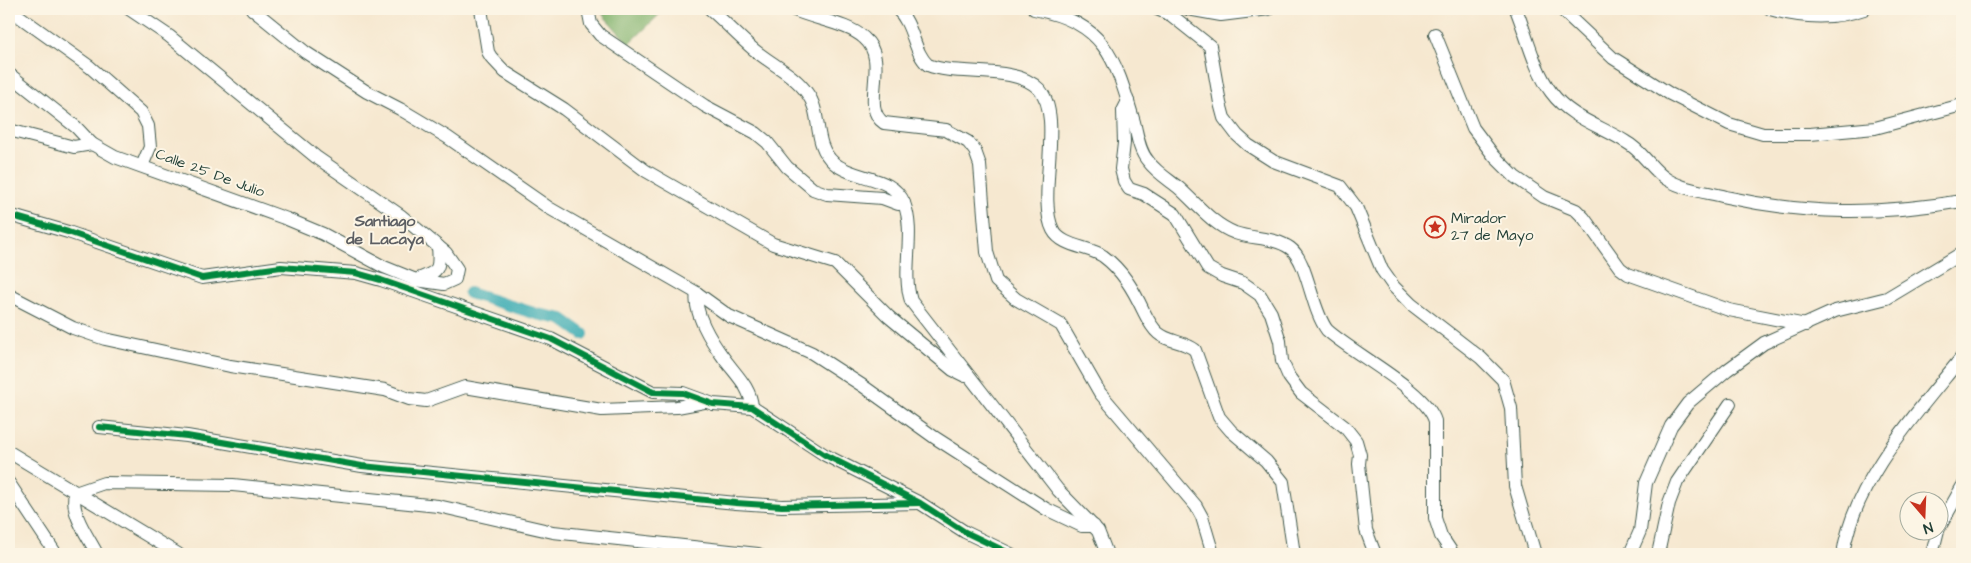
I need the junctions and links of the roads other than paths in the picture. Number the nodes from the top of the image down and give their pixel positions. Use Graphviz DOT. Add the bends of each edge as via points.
graph roads {
  1 [pos="9,9"];
  2 [pos="129,9"];
  3 [pos="252,9"];
  4 [pos="480,9"];
  5 [pos="588,9"];
  6 [pos="710,9"];
  7 [pos="792,9"];
  8 [pos="897,9"];
  9 [pos="1034,9"];
  10 [pos="1157,9"];
  11 [pos="1188,9"];
  12 [pos="1269,9"];
  13 [pos="1516,9"];
  14 [pos="1561,9"];
  15 [pos="1770,9"];
  16 [pos="1864,9"];
  17 [pos="1435,34"];
  18 [pos="9,74"];
  19 [pos="1128,101"];
  20 [pos="1962,105"];
  21 [pos="9,130"];
  22 [pos="92,144"];
  23 [pos="142,166"];
  24 [pos="1962,201"];
  25 [pos="904,203"];
  26 [pos="9,215"];
  27 [pos="1962,243"];
  28 [pos="438,246"];
  29 [pos="1962,253"];
  30 [pos="384,267"];
  31 [pos="381,280"];
  32 [pos="416,280"];
  33 [pos="697,292"];
  34 [pos="9,295"];
  35 [pos="1870,303"];
  36 [pos="1806,325"];
  37 [pos="1962,357"];
  38 [pos="968,375"];
  39 [pos="704,402"];
  40 [pos="1730,404"];
  41 [pos="752,407"];
  42 [pos="99,427"];
  43 [pos="9,452"];
  44 [pos="9,483"];
  45 [pos="1962,487"];
  46 [pos="75,493"];
  47 [pos="920,503"];
  48 [pos="1948,512"];
  49 [pos="1094,526"];
  50 [pos="1936,540"];
  51 [pos="56,554"];
  52 [pos="97,554"];
  53 [pos="178,554"];
  54 [pos="758,554"];
  55 [pos="1011,554"];
  56 [pos="1107,554"];
  57 [pos="1213,554"];
  58 [pos="1294,554"];
  59 [pos="1375,554"];
  60 [pos="1453,554"];
  61 [pos="1535,554"];
  62 [pos="1630,554"];
  63 [pos="1658,554"];
  64 [pos="1843,554"];
  65 [pos="1932,554"];
  1 -- 23 [label="street" via="90,67 141,112 148,126 150,146"];
  2 -- 28 [label="street" via="169,36 316,157 400,214"];
  3 -- 33 [label="street" via="305,52 366,92 447,138 549,208"];
  4 -- 38 [label="street" via="490,58 505,72 564,109 646,171 773,244 835,263 914,338 953,370"];
  5 -- 25 [label="street" via="591,24 600,35 698,102 756,133 787,167 813,189 827,194"];
  6 -- 25 [label="street" via="808,93 820,138 830,159 848,171 892,188"];
  7 -- 57 [label="street" via="858,33 869,43 876,60 874,105 879,120 946,130 958,134 971,147 981,172 987,252 996,281 1016,299 1060,325 1100,393 1196,506"];
  8 -- 58 [label="street" via="907,21 928,65 1001,74 1031,83 1039,89 1046,103 1049,123 1051,148 1047,207 1054,232 1066,242 1092,250 1108,260 1129,283 1157,332 1195,350 1220,417 1274,469 1282,482"];
  9 -- 19 [label="street" via="1070,19 1088,29 1106,48"];
  10 -- 61 [label="street" via="1171,15 1210,46 1224,118 1237,135 1273,161 1340,186 1356,207 1382,270 1394,287 1503,380 1511,408 1515,486"];
  11 -- 12 [label="street" via="1221,14"];
  13 -- 24 [label="street" via="1543,78 1563,105 1634,147 1674,183 1780,208 1850,213"];
  14 -- 20 [label="street" via="1613,58 1670,94 1729,124 1763,134 1810,134 1875,128"];
  15 -- 16 [label="street" via="1798,16 1840,15"];
  17 -- 36 [label="street" via="1469,121 1494,156 1515,177 1544,197 1576,210 1620,268 1628,274 1729,310"];
  18 -- 22 [label="street, Calle 25 De Julio" via="76,127"];
  19 -- 59 [label="street" via="1123,111 1121,169 1124,181 1129,189 1144,194 1175,214 1208,268 1254,289 1266,303 1289,377 1301,394 1345,428 1356,441 1366,530"];
  19 -- 60 [label="street" via="1142,152 1153,167 1215,223 1236,233 1290,248 1300,263 1318,316 1328,330 1411,391 1432,412 1435,422 1435,518 1441,536"];
  21 -- 22 [label="street" via="74,147"];
  22 -- 23 [label="street, Calle 25 De Julio" via="115,157"];
  23 -- 30 [label="street, Calle 25 De Julio" via="323,234"];
  25 -- 38 [label="street" via="908,228 907,289 911,301"];
  26 -- 31 [label="street" via="202,278 282,267 356,273"];
  27 -- 35 [label="street" via="1871,298"];
  28 -- 32 [label="street" via="438,268 431,275"];
  28 -- 32 [label="street, Calle 25 De Julio" via="455,265 456,278 444,284"];
  29 -- 35 [label="street" via="1887,298"];
  30 -- 31 [label="street"];
  30 -- 32 [label="street, Calle 25 De Julio"];
  31 -- 39 [label="street" via="551,339 653,392 682,393"];
  33 -- 41 [label="street" via="697,308 722,356 750,395"];
  33 -- 49 [label="street" via="729,316 812,353 838,369 934,437 1046,508 1082,526"];
  34 -- 39 [label="street" via="73,328 105,339 230,366 385,390 409,399 426,401 465,387 602,410 677,407"];
  35 -- 36 [label="street" via="1835,311"];
  36 -- 62 [label="street" via="1764,342 1707,386 1680,413 1646,483 1640,531"];
  37 -- 64 [label="street" via="1919,410 1862,492 1850,522"];
  38 -- 49 [label="street" via="1020,437 1058,490"];
  39 -- 41 [label="street"];
  40 -- 63 [label="street" via="1677,482"];
  41 -- 47 [label="street" via="825,456"];
  42 -- 47 [label="street" via="187,436 362,466 736,503 799,506"];
  43 -- 46 [label="street"];
  44 -- 51 [label="street"];
  45 -- 48 [label="street"];
  46 -- 52 [label="street" via="78,518"];
  46 -- 53 [label="street"];
  46 -- 54 [label="street" via="104,483 233,485 438,506 553,532"];
  47 -- 55 [label="street" via="965,532"];
  49 -- 56 [label="street"];
  50 -- 65 [label="street"];
}
